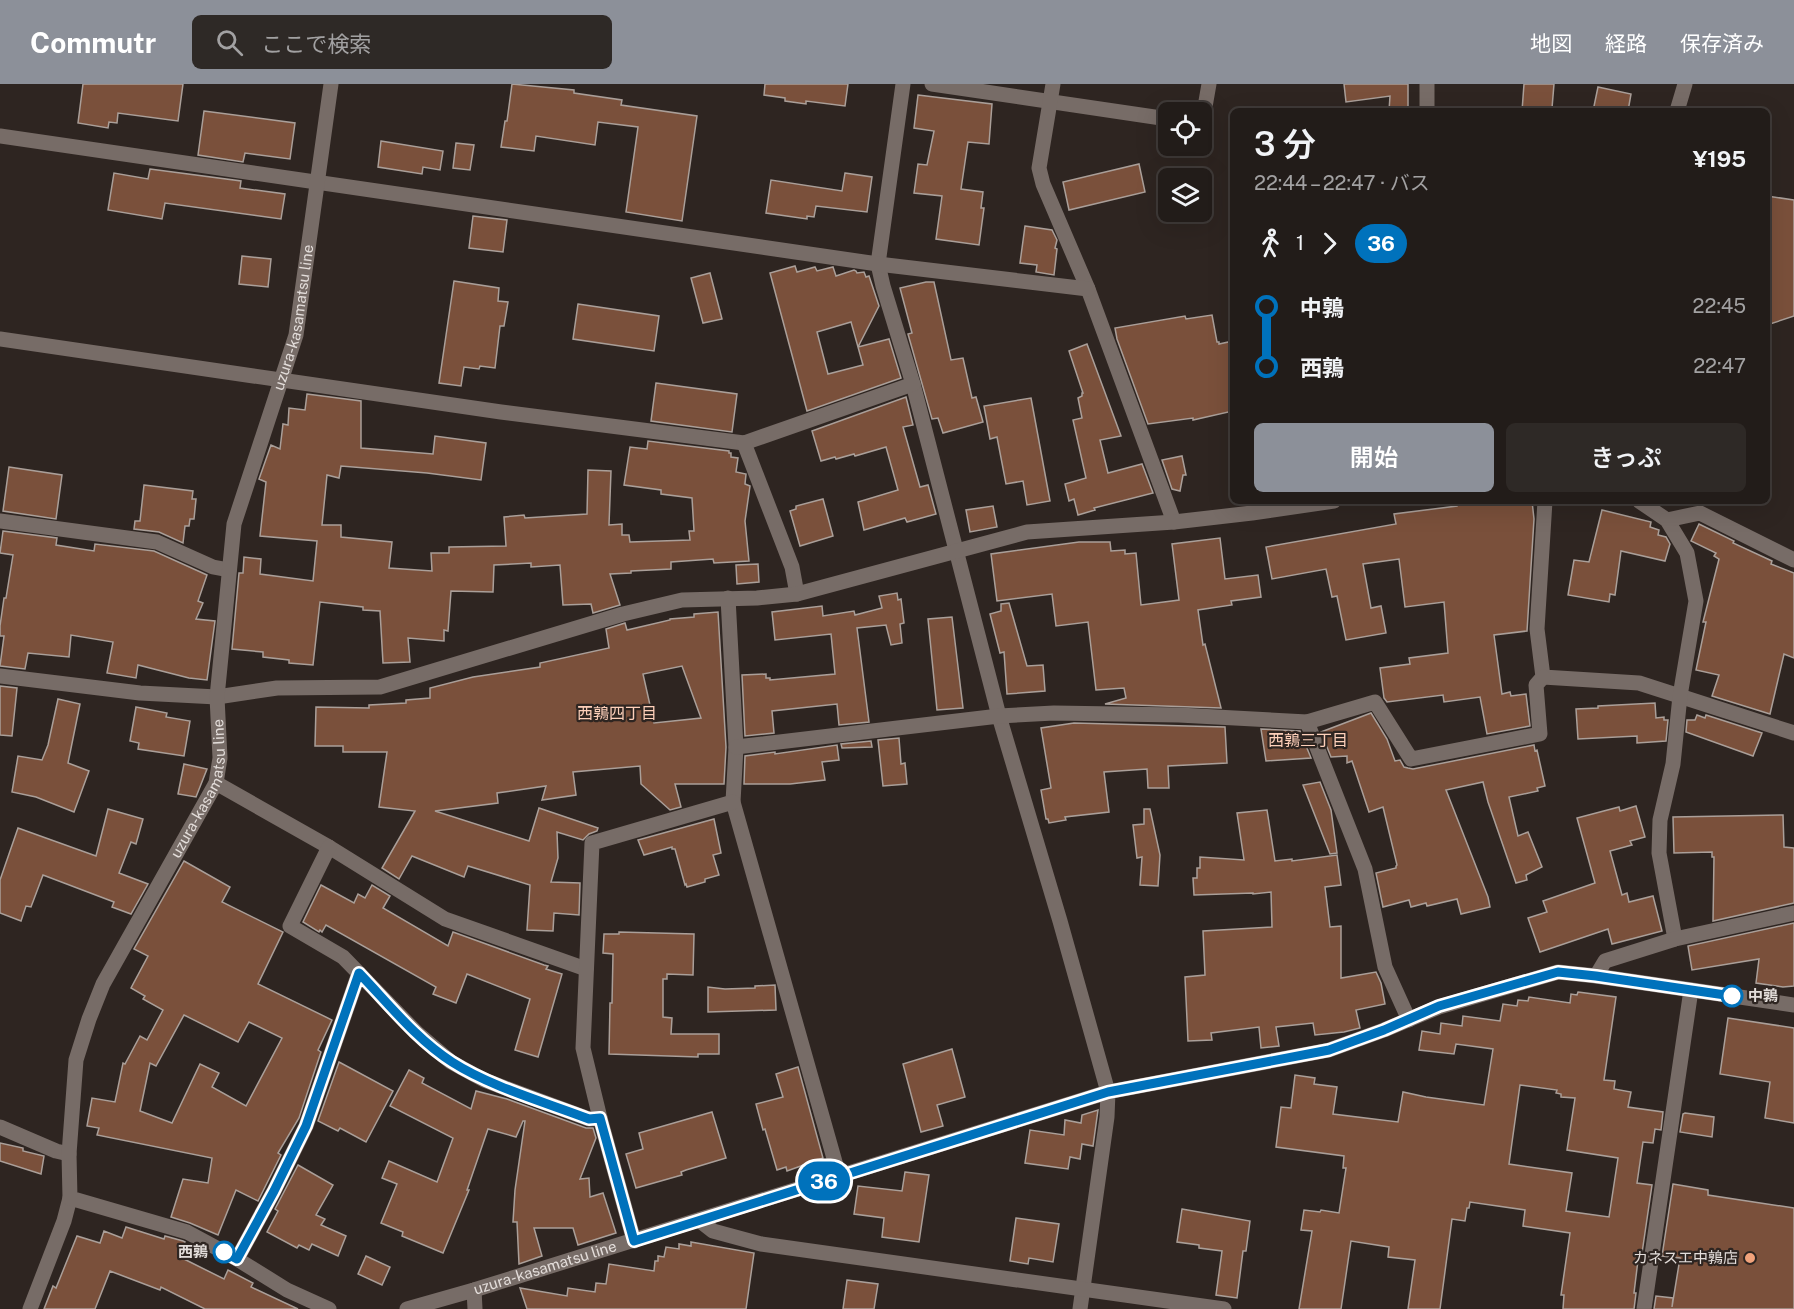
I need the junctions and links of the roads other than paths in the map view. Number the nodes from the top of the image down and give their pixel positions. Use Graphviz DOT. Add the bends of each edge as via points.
graph roads {
  1 [pos="331,84"];
  2 [pos="903,84"];
  3 [pos="932,84"];
  4 [pos="1053,84"];
  5 [pos="1209,84"];
  6 [pos="1427,84"];
  7 [pos="1685,84"];
  8 [pos="1050,100"];
  9 [pos="1206,102"];
  10 [pos="1427,108"];
  11 [pos="1678,108"];
  12 [pos="1158,117"];
  13 [pos="0,136"];
  14 [pos="317,182"];
  15 [pos="878,264"];
  16 [pos="1088,288"];
  17 [pos="0,339"];
  18 [pos="282,380"];
  19 [pos="913,384"];
  20 [pos="744,443"];
  21 [pos="1314,504"];
  22 [pos="1545,504"];
  23 [pos="1643,504"];
  24 [pos="1667,520"];
  25 [pos="0,521"];
  26 [pos="1174,522"];
  27 [pos="956,550"];
  28 [pos="1794,561"];
  29 [pos="229,570"];
  30 [pos="797,594"];
  31 [pos="728,598"];
  32 [pos="0,676"];
  33 [pos="1543,676"];
  34 [pos="1680,696"];
  35 [pos="217,697"];
  36 [pos="999,716"];
  37 [pos="1307,722"];
  38 [pos="1794,733"];
  39 [pos="736,747"];
  40 [pos="216,783"];
  41 [pos="733,802"];
  42 [pos="329,847"];
  43 [pos="1794,913"];
  44 [pos="1675,939"];
  45 [pos="586,969"];
  46 [pos="359,973"];
  47 [pos="1596,976"];
  48 [pos="1691,990"];
  49 [pos="1794,1005"];
  50 [pos="1409,1020"];
  51 [pos="1108,1092"];
  52 [pos="600,1118"];
  53 [pos="0,1127"];
  54 [pos="69,1154"];
  55 [pos="839,1176"];
  56 [pos="70,1198"];
  57 [pos="699,1220"];
  58 [pos="634,1241"];
  59 [pos="237,1259"];
  60 [pos="1083,1289"];
  61 [pos="474,1290"];
  62 [pos="30,1309"];
  63 [pos="329,1309"];
  64 [pos="407,1309"];
  65 [pos="475,1309"];
  66 [pos="1080,1309"];
  67 [pos="1224,1309"];
  68 [pos="1644,1309"];
  1 -- 14 [label="street, uzura-kasamatsu line"];
  2 -- 15 [label="street"];
  3 -- 8 [label="street"];
  4 -- 8 [label="street"];
  5 -- 9 [label="street"];
  6 -- 10 [label="street"];
  7 -- 11 [label="street"];
  8 -- 12 [label="street"];
  8 -- 16 [label="street" via="1039,168"];
  13 -- 14 [label="street"];
  14 -- 15 [label="street"];
  14 -- 18 [label="street, uzura-kasamatsu line" via="296,335"];
  15 -- 16 [label="street"];
  15 -- 19 [label="street"];
  16 -- 26 [label="street"];
  17 -- 18 [label="street"];
  18 -- 20 [label="street"];
  18 -- 29 [label="street, uzura-kasamatsu line" via="234,524"];
  19 -- 20 [label="street"];
  19 -- 27 [label="street"];
  20 -- 30 [label="street" via="792,567"];
  21 -- 26 [label="street"];
  22 -- 33 [label="street" via="1538,629"];
  23 -- 24 [label="street"];
  24 -- 28 [label="street" via="1700,513"];
  24 -- 34 [label="street" via="1687,553 1696,601"];
  25 -- 29 [label="street" via="157,542 213,567"];
  26 -- 27 [label="street" via="1026,532"];
  27 -- 30 [label="street"];
  27 -- 36 [label="street"];
  29 -- 35 [label="street, uzura-kasamatsu line"];
  30 -- 31 [label="street"];
  31 -- 35 [label="street" via="682,600 622,614 380,687 277,688"];
  31 -- 39 [label="street"];
  32 -- 35 [label="street" via="140,693"];
  33 -- 34 [label="street" via="1639,683"];
  33 -- 37 [label="street" via="1536,685 1540,734 1411,759 1375,702"];
  34 -- 38 [label="street"];
  34 -- 44 [label="street" via="1673,764 1660,820 1659,853"];
  35 -- 40 [label="street, uzura-kasamatsu line" via="220,758"];
  36 -- 37 [label="street" via="1157,714"];
  36 -- 39 [label="street"];
  36 -- 51 [label="street"];
  37 -- 50 [label="street" via="1365,869 1385,967"];
  39 -- 41 [label="street"];
  40 -- 42 [label="street"];
  40 -- 54 [label="street, uzura-kasamatsu line" via="103,984 89,1019 76,1060"];
  41 -- 45 [label="street" via="592,843"];
  41 -- 55 [label="street"];
  42 -- 45 [label="street" via="445,919"];
  42 -- 46 [label="street" via="290,926 343,957"];
  43 -- 44 [label="street"];
  44 -- 47 [label="street" via="1605,961"];
  45 -- 52 [label="street" via="583,1048"];
  46 -- 52 [label="street" via="451,1062 484,1080 589,1119"];
  46 -- 59 [label="street" via="306,1126"];
  47 -- 48 [label="street, uzura-kasamatsu line"];
  47 -- 50 [label="street, uzura-kasamatsu line" via="1558,972 1439,1006"];
  48 -- 49 [label="street, uzura-kasamatsu line"];
  48 -- 68 [label="street"];
  50 -- 51 [label="street, uzura-kasamatsu line" via="1329,1050"];
  51 -- 55 [label="street, uzura-kasamatsu line"];
  51 -- 60 [label="street"];
  52 -- 58 [label="street"];
  53 -- 54 [label="street"];
  54 -- 56 [label="street, uzura-kasamatsu line"];
  55 -- 57 [label="street, uzura-kasamatsu line"];
  56 -- 59 [label="street" via="187,1232"];
  56 -- 62 [label="street, uzura-kasamatsu line"];
  57 -- 58 [label="street, uzura-kasamatsu line"];
  57 -- 60 [label="street" via="713,1231 761,1244"];
  58 -- 61 [label="street, uzura-kasamatsu line"];
  59 -- 63 [label="street" via="287,1290"];
  60 -- 66 [label="street"];
  60 -- 67 [label="street"];
  61 -- 64 [label="street, uzura-kasamatsu line"];
  61 -- 65 [label="street"];
}
